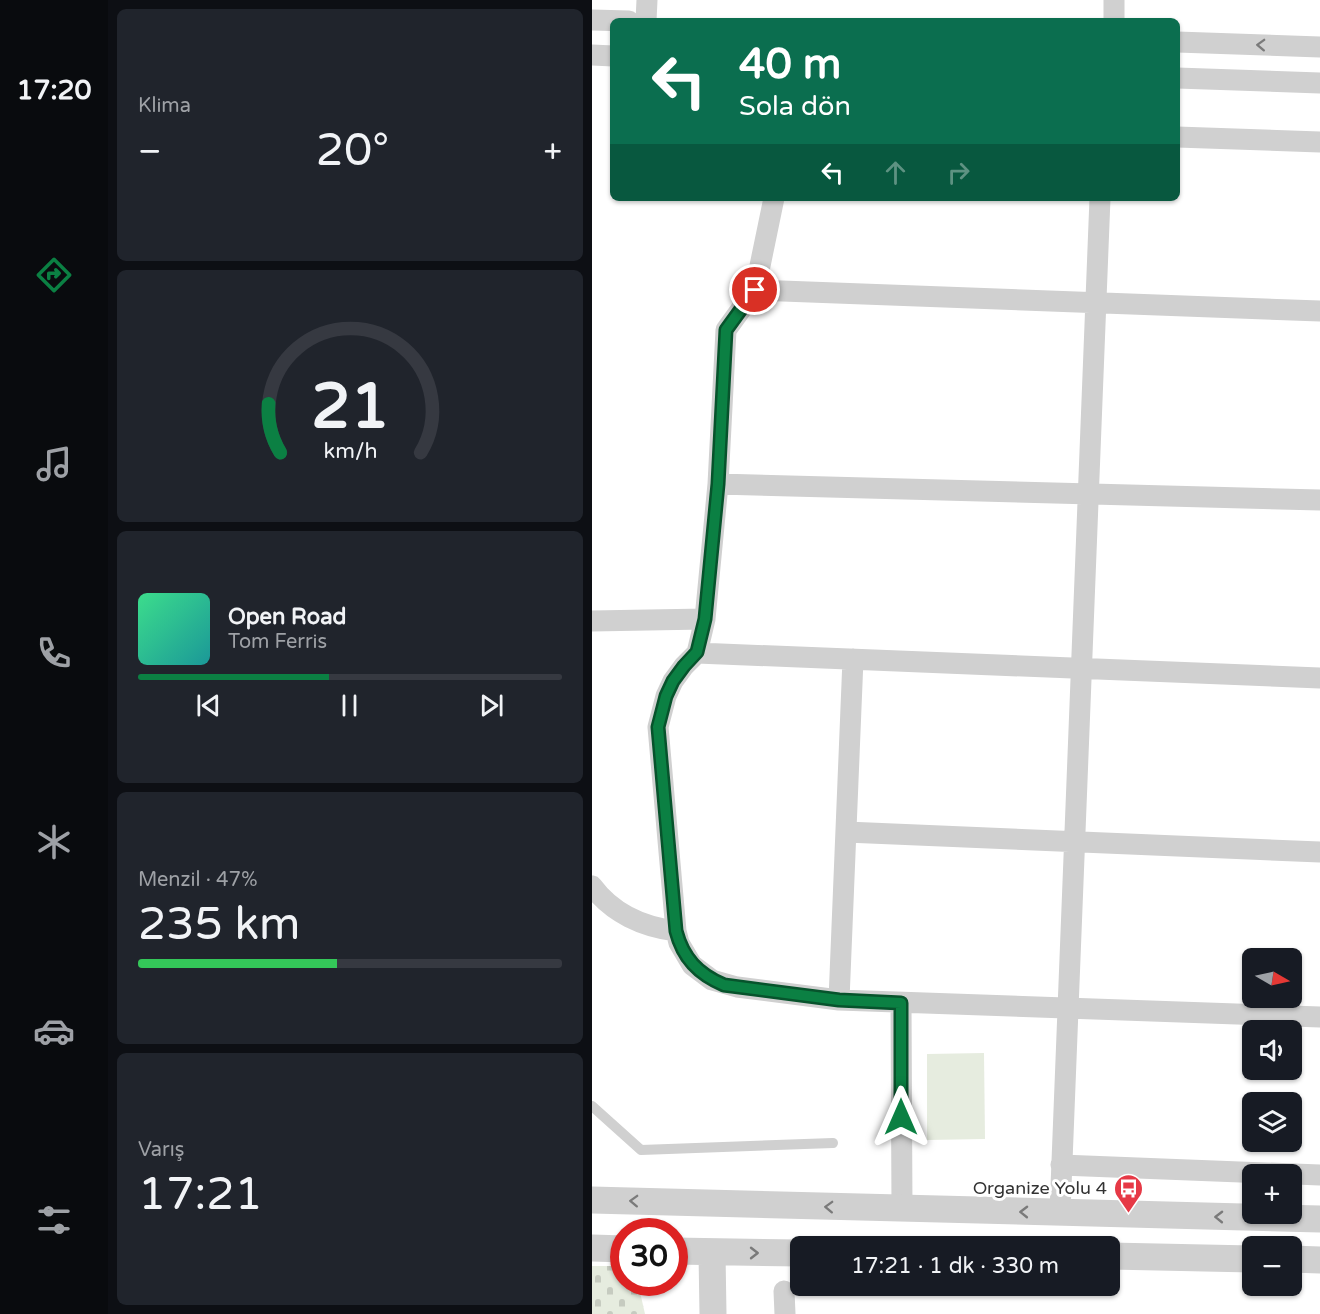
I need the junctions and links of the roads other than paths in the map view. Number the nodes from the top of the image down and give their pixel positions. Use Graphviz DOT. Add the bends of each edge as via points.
graph roads {
  1 [pos="647,0"];
  2 [pos="1114,0"];
  3 [pos="646,18"];
  4 [pos="1114,18"];
  5 [pos="592,20"];
  6 [pos="610,20"];
  7 [pos="1180,42"];
  8 [pos="1320,47"];
  9 [pos="592,55"];
  10 [pos="610,56"];
  11 [pos="1180,78"];
  12 [pos="1320,83"];
  13 [pos="1180,137"];
  14 [pos="1320,142"];
  15 [pos="773,201"];
  16 [pos="1100,201"];
  17 [pos="755,290"];
  18 [pos="1096,303"];
  19 [pos="1320,311"];
  20 [pos="718,484"];
  21 [pos="1088,494"];
  22 [pos="1320,500"];
  23 [pos="705,619"];
  24 [pos="592,621"];
  25 [pos="697,652"];
  26 [pos="853,659"];
  27 [pos="1081,668"];
  28 [pos="1320,678"];
  29 [pos="846,832"];
  30 [pos="1075,842"];
  31 [pos="1320,852"];
  32 [pos="592,886"];
  33 [pos="676,931"];
  34 [pos="839,1000"];
  35 [pos="901,1003"];
  36 [pos="1068,1008"];
  37 [pos="1320,1017"];
  38 [pos="592,1106"];
  39 [pos="833,1143"];
  40 [pos="1061,1165"];
  41 [pos="1320,1175"];
  42 [pos="592,1200"];
  43 [pos="902,1209"];
  44 [pos="1060,1212"];
  45 [pos="1320,1219"];
  46 [pos="592,1248"];
  47 [pos="610,1249"];
  48 [pos="688,1251"];
  49 [pos="712,1252"];
  50 [pos="790,1253"];
  51 [pos="1120,1256"];
  52 [pos="1242,1259"];
  53 [pos="1302,1259"];
  54 [pos="1320,1260"];
  55 [pos="784,1291"];
  56 [pos="713,1314"];
  57 [pos="785,1314"];
  1 -- 3 [label="street"];
  2 -- 4 [label="street"];
  5 -- 6 [label="street"];
  8 -- 7 [label="street, one-way"];
  9 -- 10 [label="street"];
  11 -- 12 [label="street"];
  13 -- 14 [label="street"];
  15 -- 17 [label="street"];
  16 -- 18 [label="street"];
  17 -- 18 [label="street"];
  17 -- 20 [label="street" via="726,330"];
  18 -- 19 [label="street"];
  18 -- 21 [label="street"];
  20 -- 21 [label="street"];
  20 -- 23 [label="street"];
  21 -- 22 [label="street"];
  21 -- 27 [label="street"];
  23 -- 24 [label="street"];
  23 -- 25 [label="street"];
  25 -- 26 [label="street"];
  25 -- 33 [label="street" via="673,681 658,727"];
  26 -- 27 [label="street"];
  26 -- 29 [label="street"];
  27 -- 28 [label="street"];
  27 -- 30 [label="street"];
  29 -- 30 [label="street"];
  29 -- 34 [label="street"];
  30 -- 31 [label="street"];
  30 -- 36 [label="street"];
  32 -- 33 [label="street" via="609,904 633,920"];
  33 -- 34 [label="street" via="692,965 712,980 737,987"];
  34 -- 35 [label="street"];
  35 -- 36 [label="street"];
  35 -- 43 [label="street"];
  36 -- 37 [label="street"];
  36 -- 40 [label="street"];
  38 -- 39 [label="lane" via="641,1150"];
  40 -- 41 [label="street"];
  40 -- 44 [label="street"];
  43 -- 42 [label="street, one-way"];
  44 -- 43 [label="street, one-way"];
  45 -- 44 [label="street, one-way"];
  46 -- 47 [label="street"];
  48 -- 49 [label="street"];
  49 -- 50 [label="street, one-way"];
  49 -- 56 [label="street"];
  51 -- 52 [label="street"];
  53 -- 54 [label="street"];
  55 -- 57 [label="street"];
}
